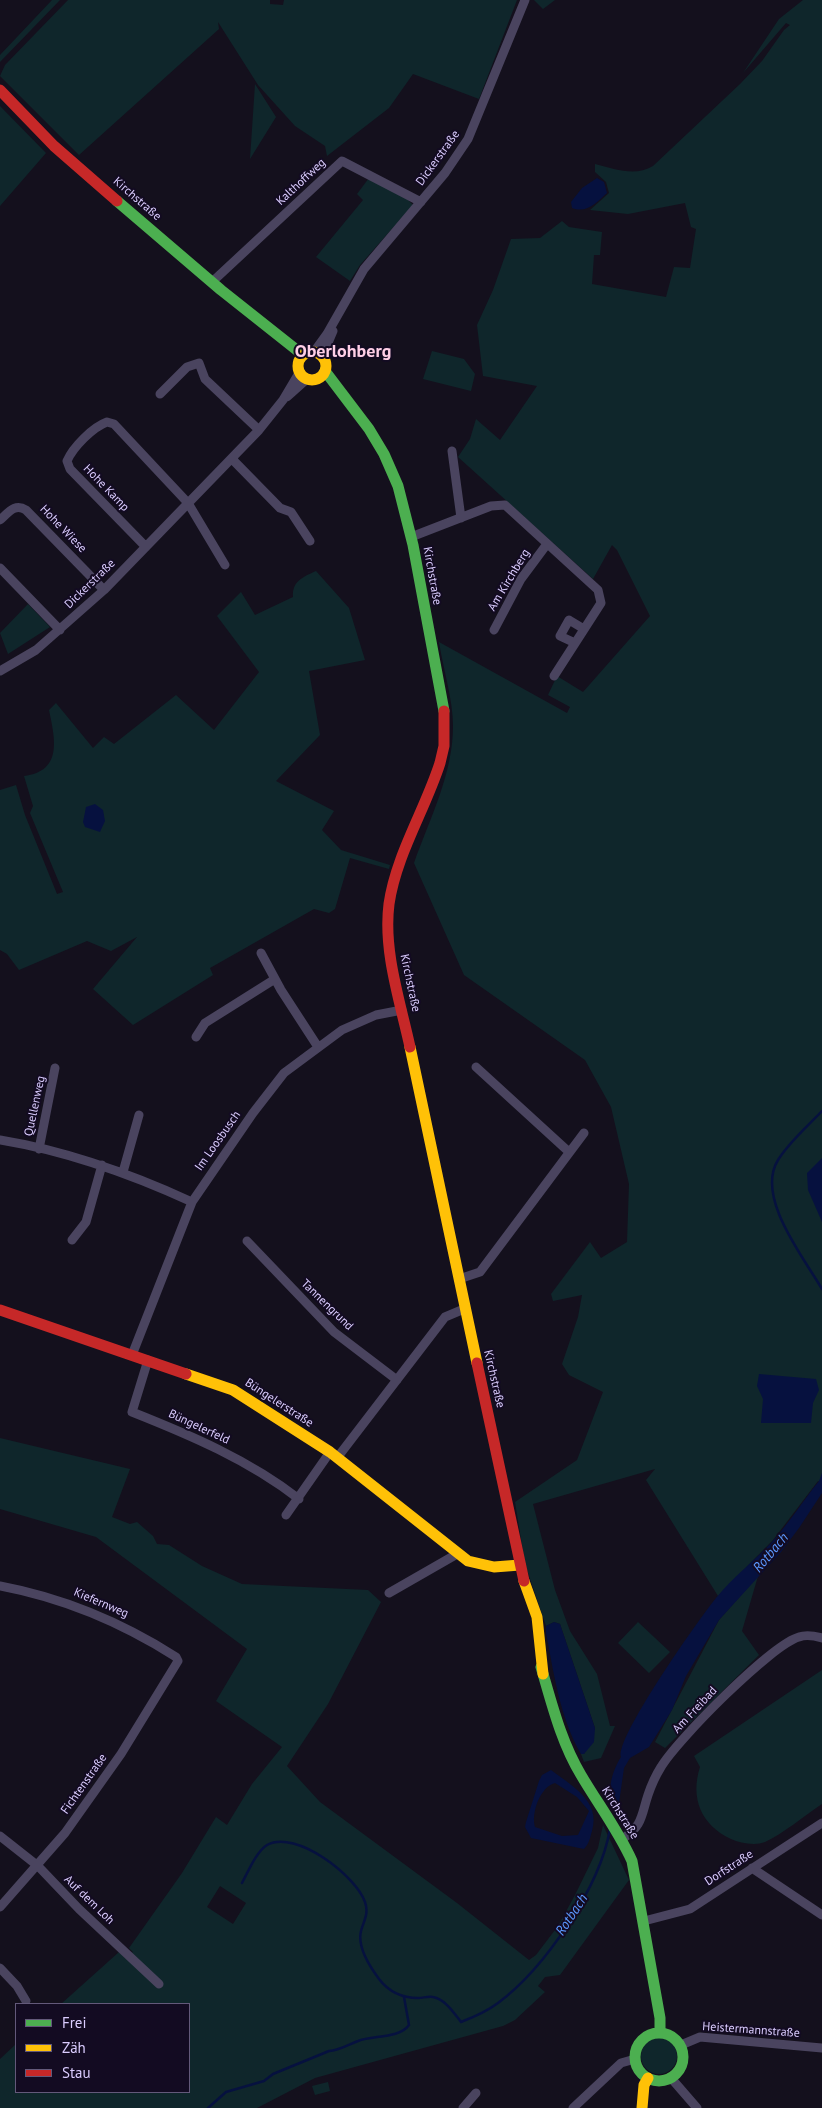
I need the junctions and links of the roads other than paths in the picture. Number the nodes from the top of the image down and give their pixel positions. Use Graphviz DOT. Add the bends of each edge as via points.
graph roads {
  1 [pos="526,0"];
  2 [pos="0,90"];
  3 [pos="421,202"];
  4 [pos="212,282"];
  5 [pos="311,366"];
  6 [pos="160,394"];
  7 [pos="259,430"];
  8 [pos="452,451"];
  9 [pos="232,459"];
  10 [pos="188,503"];
  11 [pos="460,518"];
  12 [pos="0,520"];
  13 [pos="411,537"];
  14 [pos="310,541"];
  15 [pos="547,544"];
  16 [pos="146,547"];
  17 [pos="224,565"];
  18 [pos="0,568"];
  19 [pos="104,590"];
  20 [pos="584,628"];
  21 [pos="60,630"];
  22 [pos="494,630"];
  23 [pos="575,643"];
  24 [pos="0,672"];
  25 [pos="554,676"];
  26 [pos="261,953"];
  27 [pos="275,979"];
  28 [pos="402,1010"];
  29 [pos="196,1037"];
  30 [pos="318,1047"];
  31 [pos="476,1067"];
  32 [pos="56,1068"];
  33 [pos="139,1116"];
  34 [pos="584,1133"];
  35 [pos="0,1140"];
  36 [pos="39,1149"];
  37 [pos="569,1152"];
  38 [pos="102,1166"];
  39 [pos="123,1172"];
  40 [pos="192,1202"];
  41 [pos="72,1240"];
  42 [pos="247,1241"];
  43 [pos="459,1279"];
  44 [pos="464,1309"];
  45 [pos="0,1310"];
  46 [pos="132,1355"];
  47 [pos="148,1360"];
  48 [pos="397,1380"];
  49 [pos="333,1455"];
  50 [pos="299,1499"];
  51 [pos="286,1514"];
  52 [pos="457,1554"];
  53 [pos="520,1565"];
  54 [pos="0,1586"];
  55 [pos="389,1593"];
  56 [pos="822,1638"];
  57 [pos="178,1666"];
  58 [pos="822,1823"];
  59 [pos="619,1835"];
  60 [pos="0,1836"];
  61 [pos="38,1866"];
  62 [pos="752,1868"];
  63 [pos="0,1907"];
  64 [pos="822,1915"];
  65 [pos="644,1921"];
  66 [pos="0,1968"];
  67 [pos="159,1984"];
  68 [pos="26,2001"];
  69 [pos="660,2033"];
  70 [pos="680,2045"];
  71 [pos="822,2048"];
  72 [pos="635,2059"];
  73 [pos="648,2078"];
  74 [pos="671,2078"];
  75 [pos="476,2093"];
  76 [pos="463,2108"];
  77 [pos="572,2108"];
  78 [pos="642,2108"];
  79 [pos="697,2108"];
  1 -- 3 [label="street, Dickerstraße" via="468,139"];
  2 -- 4 [label="street, Kirchstraße" via="54,146"];
  3 -- 4 [label="street, Kalthoffweg" via="342,161"];
  3 -- 5 [label="street, Dickerstraße" via="364,269"];
  4 -- 5 [label="street, Kirchstraße"];
  5 -- 7 [label="street, Dickerstraße"];
  5 -- 13 [label="street, Kirchstraße" via="364,418 390,467"];
  6 -- 7 [label="street" via="187,367 199,362 205,379"];
  7 -- 9 [label="street, Dickerstraße"];
  8 -- 11 [label="street"];
  9 -- 10 [label="street, Dickerstraße"];
  9 -- 14 [label="street" via="280,508 291,512"];
  10 -- 16 [label="street, Dickerstraße"];
  10 -- 16 [label="street, Hohe Kamp" via="114,424 101,424 70,453 67,461 70,469"];
  10 -- 17 [label="street"];
  11 -- 13 [label="street, Am Kirchberg"];
  11 -- 15 [label="street, Am Kirchberg" via="491,506 505,506"];
  12 -- 19 [label="street, Hohe Wiese" via="14,507 21,506"];
  13 -- 28 [label="street, Kirchstraße" via="442,699 444,737 440,763 392,891 388,942"];
  15 -- 20 [label="street, Am Kirchberg" via="598,590 601,604"];
  15 -- 22 [label="street, Am Kirchberg" via="521,579"];
  16 -- 19 [label="street, Dickerstraße"];
  18 -- 21 [label="street"];
  19 -- 21 [label="street, Dickerstraße"];
  20 -- 23 [label="street, Am Kirchberg"];
  20 -- 23 [label="street" via="569,620 560,636"];
  21 -- 24 [label="street, Dickerstraße" via="36,650"];
  23 -- 25 [label="street, Am Kirchberg"];
  26 -- 27 [label="street"];
  27 -- 29 [label="street" via="205,1023"];
  27 -- 30 [label="street"];
  28 -- 30 [label="street, Im Loosbusch" via="376,1015 342,1030"];
  28 -- 43 [label="street, Kirchstraße"];
  30 -- 40 [label="street, Im Loosbusch" via="284,1073 252,1113"];
  31 -- 37 [label="street"];
  32 -- 36 [label="street, Quellenweg"];
  33 -- 39 [label="street"];
  34 -- 37 [label="street"];
  35 -- 36 [label="street, Quellenweg"];
  36 -- 38 [label="street, Quellenweg"];
  37 -- 43 [label="street" via="480,1272"];
  38 -- 39 [label="street, Quellenweg"];
  38 -- 41 [label="street" via="86,1222"];
  39 -- 40 [label="street, Quellenweg"];
  40 -- 46 [label="street, Im Loosbusch"];
  42 -- 48 [label="street, Tannengrund" via="334,1332"];
  43 -- 44 [label="street, Kirchstraße"];
  44 -- 48 [label="street" via="445,1317"];
  44 -- 53 [label="street, Kirchstraße"];
  45 -- 46 [label="street, Büngelerstraße"];
  46 -- 47 [label="street, Büngelerstraße"];
  47 -- 49 [label="street, Büngelerstraße" via="234,1390"];
  47 -- 50 [label="street, Büngelerfeld" via="132,1412 212,1446 278,1482"];
  48 -- 49 [label="street"];
  49 -- 50 [label="street"];
  49 -- 52 [label="street, Büngelerstraße"];
  50 -- 51 [label="street"];
  52 -- 53 [label="street, Büngelerstraße" via="480,1566"];
  52 -- 55 [label="street"];
  53 -- 59 [label="street, Kirchstraße" via="537,1617 543,1674 562,1736 580,1774"];
  54 -- 57 [label="street, Kiefernweg" via="51,1597 117,1622 176,1657"];
  56 -- 59 [label="street, Am Freibad" via="799,1637 782,1646 746,1676 706,1715 662,1766 648,1793 641,1820 634,1831"];
  57 -- 61 [label="street, Fichtenstraße" via="121,1754"];
  58 -- 62 [label="street, Dorfstraße"];
  59 -- 65 [label="street, Kirchstraße" via="632,1861"];
  60 -- 61 [label="street, Auf dem Loh"];
  61 -- 63 [label="street, Fichtenstraße"];
  61 -- 67 [label="street, Auf dem Loh"];
  62 -- 64 [label="street"];
  62 -- 65 [label="street, Dorfstraße" via="690,1909"];
  65 -- 69 [label="street, Kirchstraße"];
  66 -- 68 [label="street"];
  69 -- 70 [label="street" via="672,2036"];
  69 -- 72 [label="street" via="644,2038"];
  70 -- 71 [label="street, Heistermannstraße" via="700,2037"];
  70 -- 74 [label="street" via="683,2060"];
  72 -- 73 [label="street" via="637,2067"];
  72 -- 77 [label="street" via="621,2063"];
  73 -- 74 [label="street"];
  73 -- 78 [label="street" via="644,2085"];
  74 -- 79 [label="street"];
  75 -- 76 [label="street"];
}
